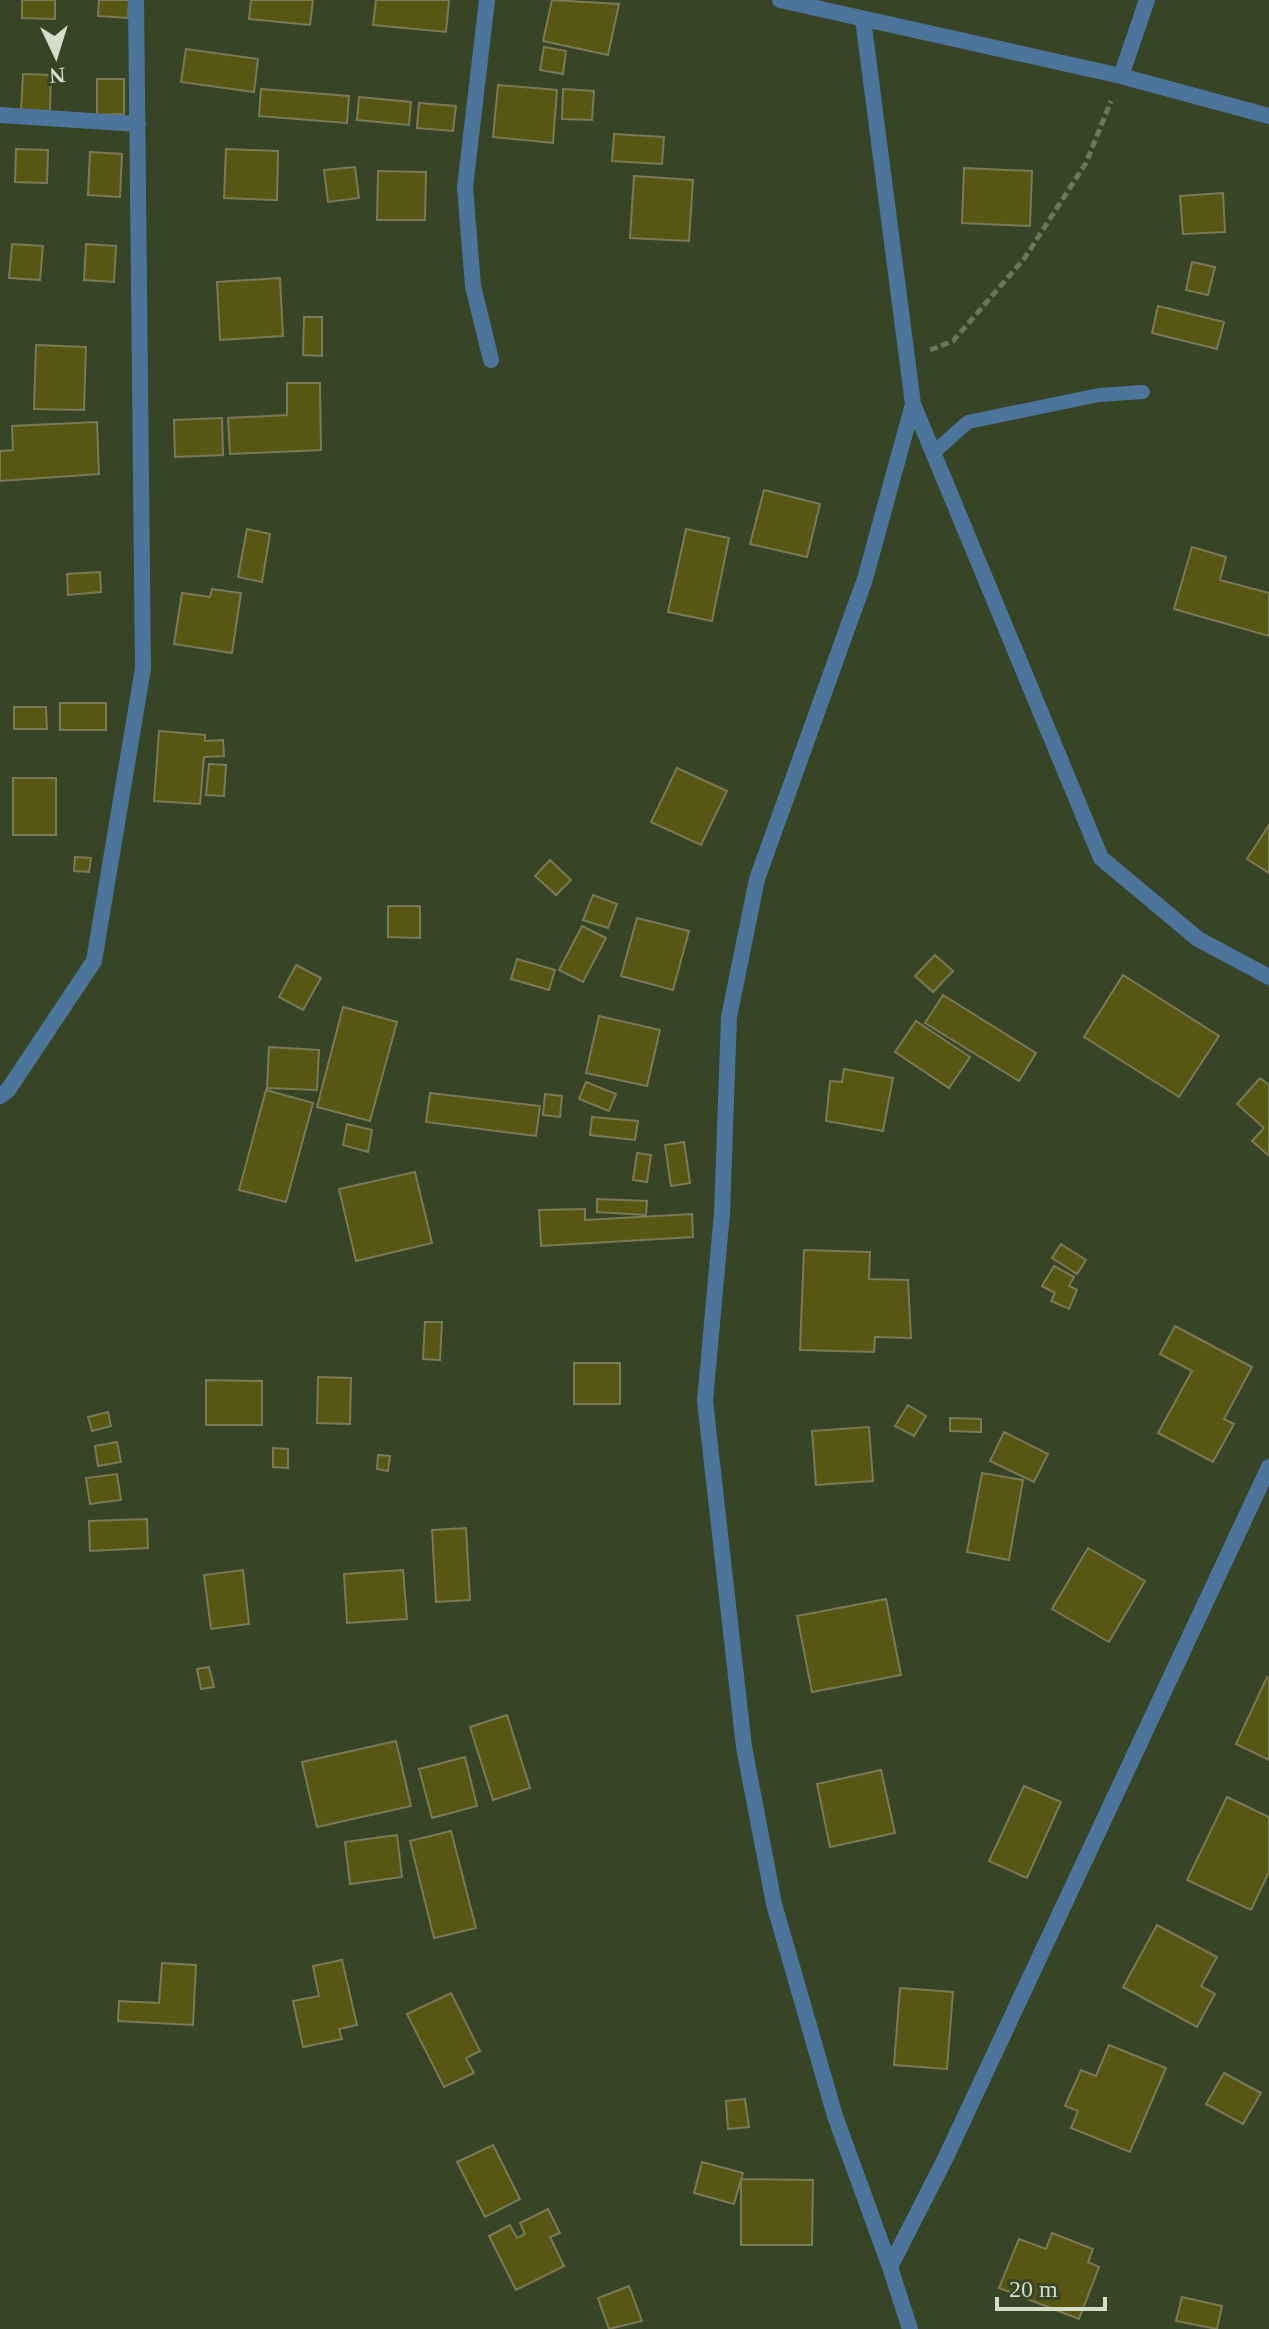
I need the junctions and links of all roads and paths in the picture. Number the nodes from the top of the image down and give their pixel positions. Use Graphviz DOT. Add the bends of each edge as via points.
graph roads {
  1 [pos="136,0"];
  2 [pos="487,0"];
  3 [pos="780,0"];
  4 [pos="1147,0"];
  5 [pos="863,19"];
  6 [pos="1121,76"];
  7 [pos="0,115"];
  8 [pos="1269,116"];
  9 [pos="138,124"];
  10 [pos="491,360"];
  11 [pos="907,360"];
  12 [pos="1143,392"];
  13 [pos="913,404"];
  14 [pos="933,453"];
  15 [pos="1269,977"];
  16 [pos="0,1096"];
  17 [pos="1269,1467"];
  18 [pos="890,2267"];
  19 [pos="910,2329"];
  1 -- 9 [label="street"];
  2 -- 10 [label="street" via="465,187 473,286"];
  3 -- 5 [label="street"];
  4 -- 6 [label="street"];
  5 -- 6 [label="street"];
  5 -- 11 [label="street"];
  6 -- 8 [label="street"];
  6 -- 11 [label="path" via="1086,163 1024,259 953,341"];
  7 -- 9 [label="street"];
  9 -- 16 [label="street" via="143,668 94,961"];
  11 -- 13 [label="street"];
  12 -- 14 [label="lane" via="1099,395 968,422"];
  13 -- 14 [label="street"];
  13 -- 18 [label="street" via="865,579 757,879 729,1017 722,1213 705,1401 744,1747 774,1904 835,2116"];
  14 -- 15 [label="street" via="1101,858 1198,939"];
  17 -- 18 [label="street"];
  18 -- 19 [label="street"];
}
